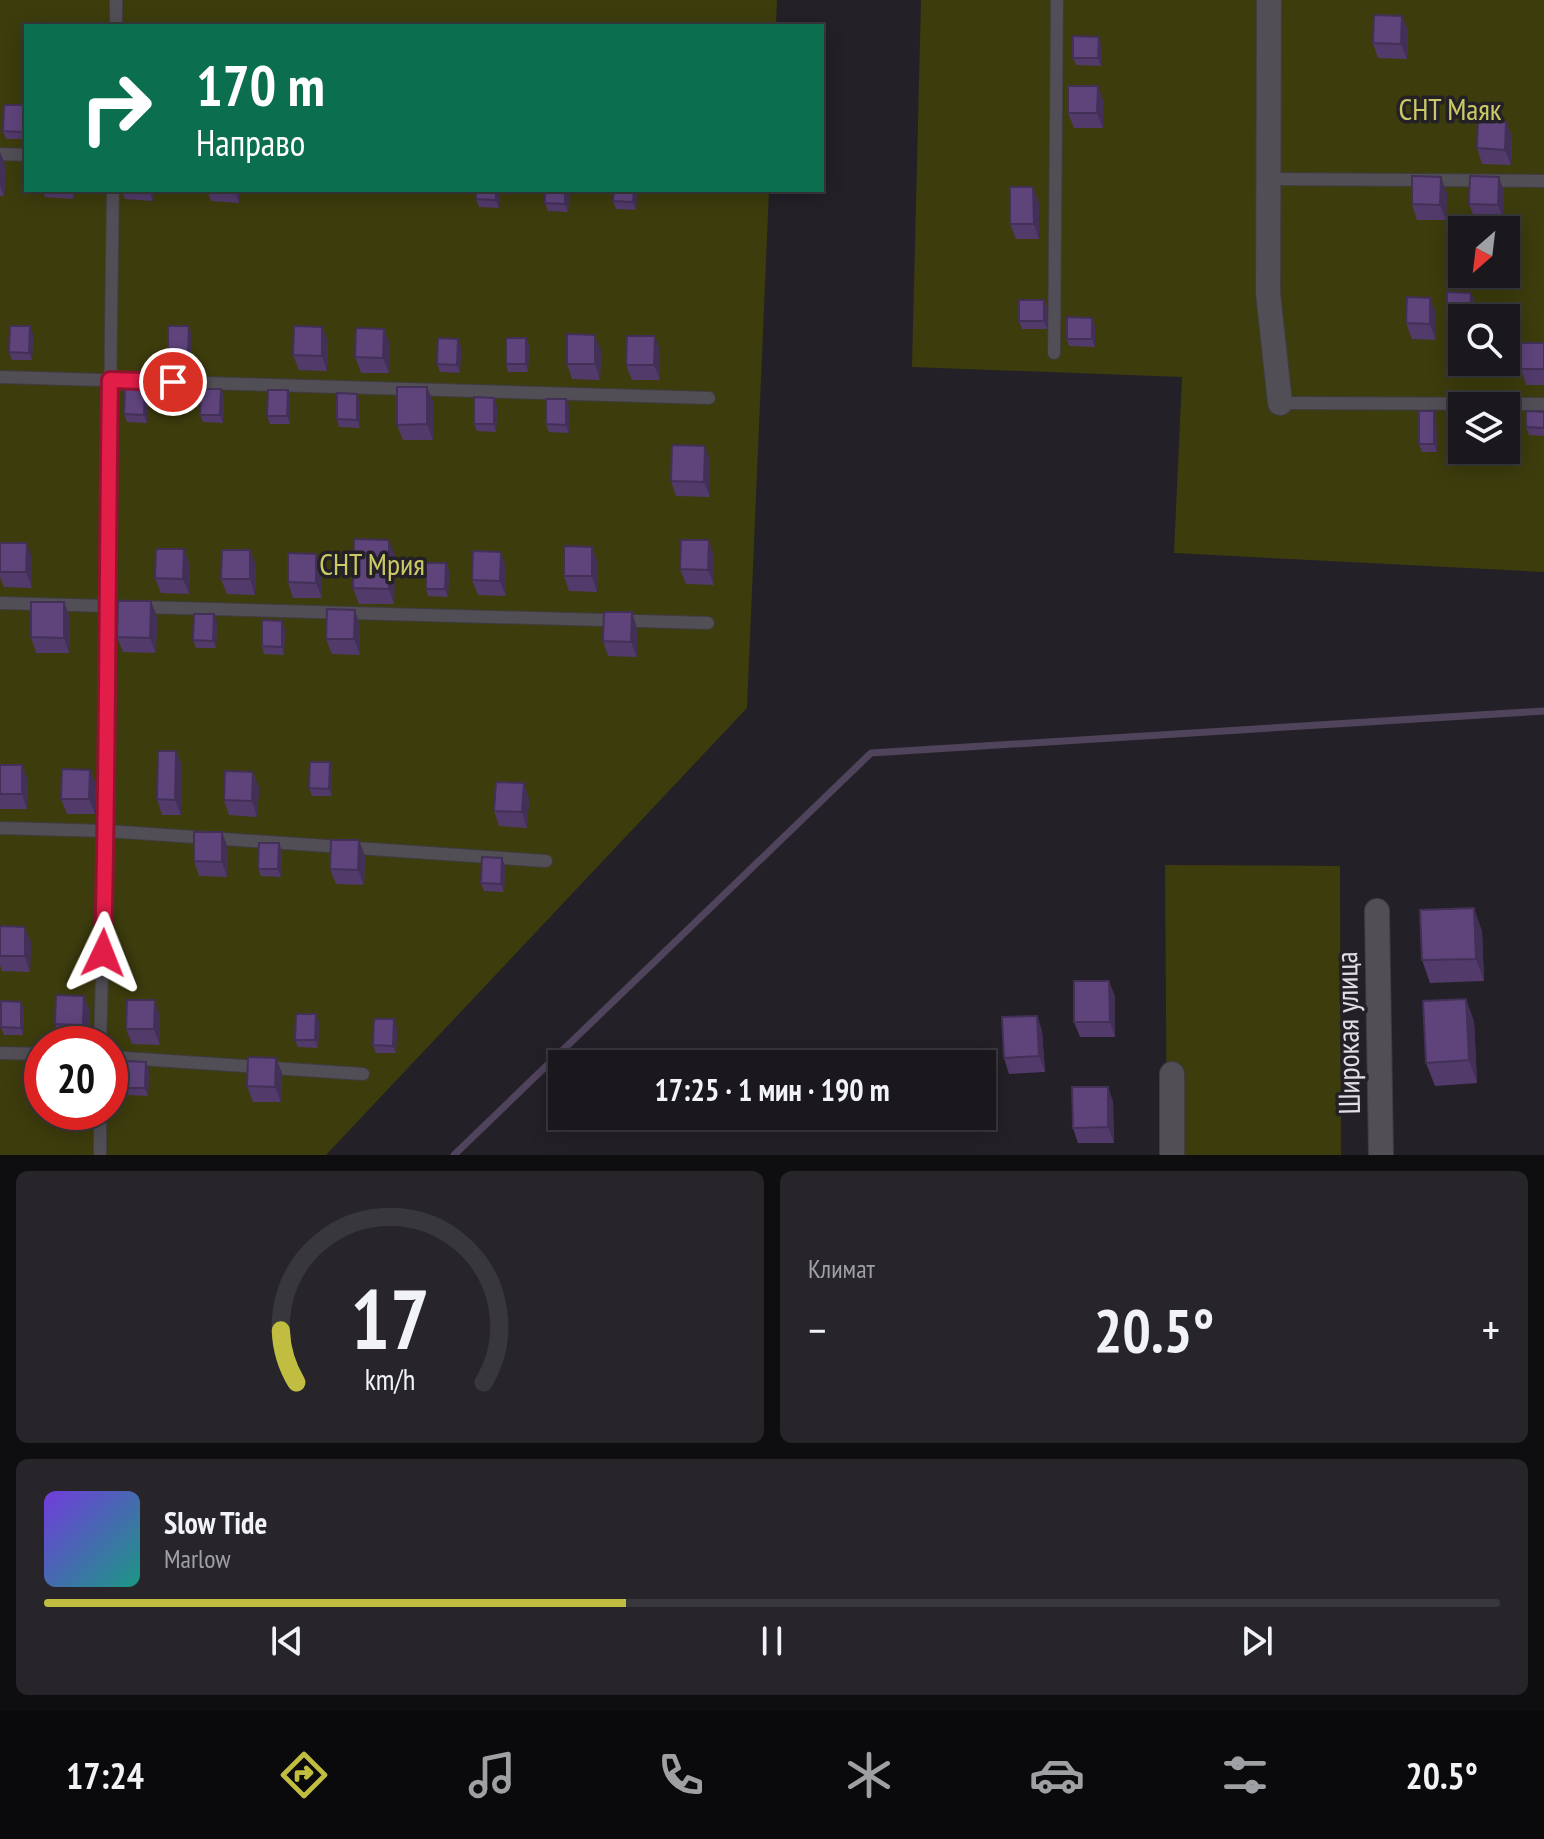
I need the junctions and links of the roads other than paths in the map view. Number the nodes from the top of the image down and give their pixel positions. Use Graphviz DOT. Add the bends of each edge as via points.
graph roads {
  1 [pos="116,0"];
  2 [pos="1057,0"];
  3 [pos="1269,0"];
  4 [pos="116,24"];
  5 [pos="0,154"];
  6 [pos="24,155"];
  7 [pos="1268,179"];
  8 [pos="1544,181"];
  9 [pos="113,192"];
  10 [pos="1054,353"];
  11 [pos="0,377"];
  12 [pos="110,380"];
  13 [pos="709,398"];
  14 [pos="1280,403"];
  15 [pos="1544,404"];
  16 [pos="0,603"];
  17 [pos="106,605"];
  18 [pos="708,623"];
  19 [pos="0,828"];
  20 [pos="107,831"];
  21 [pos="546,861"];
  22 [pos="1377,911"];
  23 [pos="101,1026"];
  24 [pos="0,1053"];
  25 [pos="24,1054"];
  26 [pos="128,1058"];
  27 [pos="363,1074"];
  28 [pos="1172,1074"];
  29 [pos="100,1130"];
  30 [pos="100,1155"];
  31 [pos="1172,1155"];
  32 [pos="1381,1155"];
  1 -- 4 [label="lane"];
  2 -- 10 [label="lane"];
  3 -- 7 [label="street"];
  5 -- 6 [label="lane"];
  7 -- 8 [label="lane"];
  7 -- 14 [label="street" via="1268,293"];
  9 -- 12 [label="lane"];
  11 -- 12 [label="lane"];
  12 -- 13 [label="lane"];
  12 -- 17 [label="lane"];
  14 -- 15 [label="lane"];
  16 -- 17 [label="lane"];
  17 -- 18 [label="lane"];
  17 -- 20 [label="lane"];
  19 -- 20 [label="lane"];
  20 -- 21 [label="lane"];
  20 -- 23 [label="lane"];
  22 -- 32 [label="street, Широкая улица"];
  24 -- 25 [label="lane"];
  26 -- 27 [label="lane"];
  28 -- 31 [label="street"];
  29 -- 30 [label="lane"];
}
